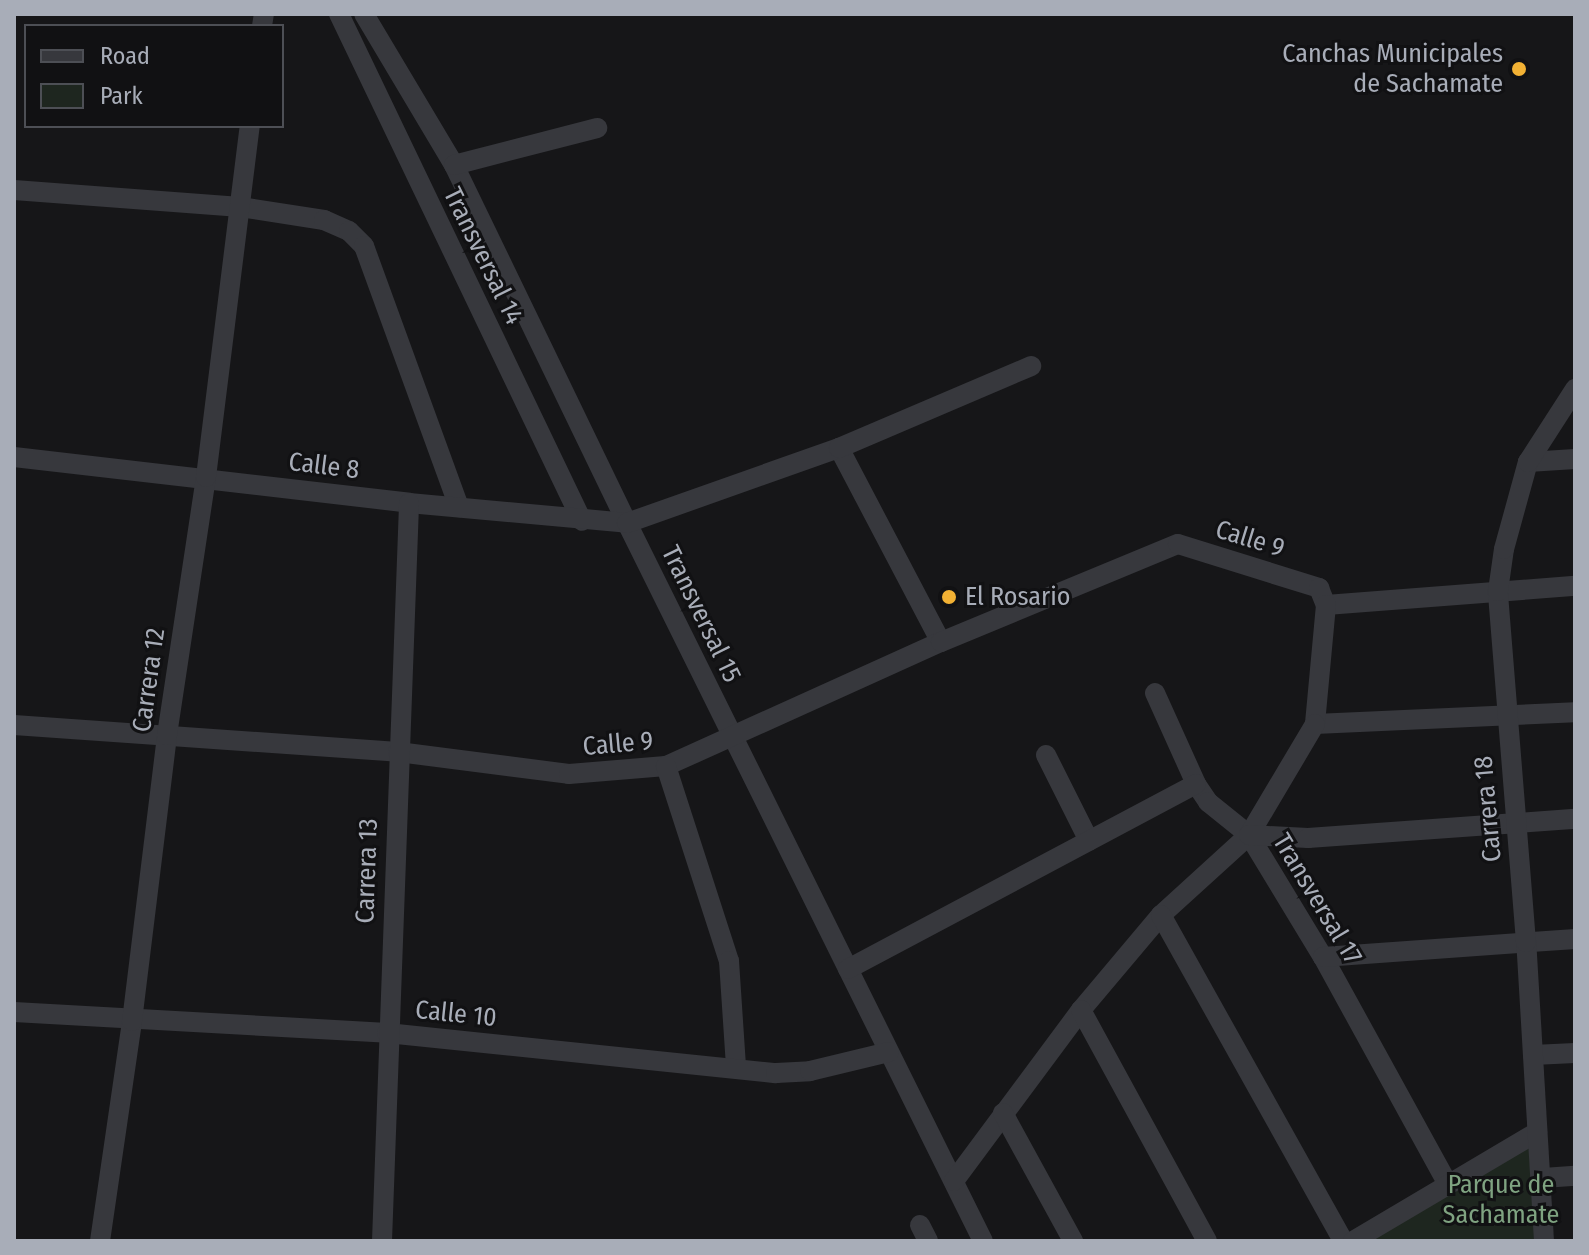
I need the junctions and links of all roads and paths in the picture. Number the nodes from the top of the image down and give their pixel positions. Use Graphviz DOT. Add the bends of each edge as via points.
graph roads {
  1 [pos="339,14"];
  2 [pos="364,14"];
  3 [pos="250,128"];
  4 [pos="597,128"];
  5 [pos="454,165"];
  6 [pos="14,190"];
  7 [pos="240,207"];
  8 [pos="1031,366"];
  9 [pos="1575,389"];
  10 [pos="839,448"];
  11 [pos="14,457"];
  12 [pos="1575,459"];
  13 [pos="1528,462"];
  14 [pos="206,477"];
  15 [pos="409,503"];
  16 [pos="459,507"];
  17 [pos="582,521"];
  18 [pos="627,523"];
  19 [pos="1575,586"];
  20 [pos="1498,591"];
  21 [pos="1323,596"];
  22 [pos="941,642"];
  23 [pos="1155,693"];
  24 [pos="1575,712"];
  25 [pos="1505,718"];
  26 [pos="1315,724"];
  27 [pos="14,725"];
  28 [pos="731,734"];
  29 [pos="167,735"];
  30 [pos="398,752"];
  31 [pos="1046,755"];
  32 [pos="666,766"];
  33 [pos="1196,784"];
  34 [pos="1575,819"];
  35 [pos="1515,821"];
  36 [pos="1241,829"];
  37 [pos="1089,841"];
  38 [pos="1161,915"];
  39 [pos="1575,939"];
  40 [pos="1526,942"];
  41 [pos="1323,957"];
  42 [pos="848,969"];
  43 [pos="1081,1010"];
  44 [pos="14,1012"];
  45 [pos="132,1021"];
  46 [pos="387,1033"];
  47 [pos="889,1052"];
  48 [pos="1575,1053"];
  49 [pos="1533,1055"];
  50 [pos="736,1067"];
  51 [pos="1003,1113"];
  52 [pos="1537,1132"];
  53 [pos="1575,1176"];
  54 [pos="1543,1178"];
  55 [pos="954,1181"];
  56 [pos="1447,1183"];
  57 [pos="100,1241"];
  58 [pos="382,1241"];
  59 [pos="983,1241"];
  60 [pos="1073,1241"];
  61 [pos="1207,1241"];
  62 [pos="1343,1241"];
  63 [pos="1353,1241"];
  64 [pos="1544,1241"];
  1 -- 17 [label="street, Transversal 14"];
  2 -- 5 [label="street, Transversal 15"];
  3 -- 7 [label="street, Carrera 12"];
  4 -- 5 [label="street"];
  5 -- 18 [label="street, Transversal 15"];
  6 -- 7 [label="street"];
  7 -- 14 [label="street, Carrera 12"];
  7 -- 16 [label="street" via="324,220 349,231 364,246"];
  8 -- 10 [label="street"];
  9 -- 13 [label="street, Carrera 18"];
  10 -- 18 [label="street"];
  10 -- 22 [label="street"];
  11 -- 14 [label="street, Calle 8"];
  12 -- 13 [label="street"];
  13 -- 20 [label="street, Carrera 18" via="1507,534"];
  14 -- 15 [label="street, Calle 8"];
  14 -- 29 [label="street, Carrera 12"];
  15 -- 16 [label="street, Calle 8"];
  15 -- 30 [label="street, Carrera 13"];
  16 -- 17 [label="street, Calle 8"];
  17 -- 18 [label="street, Calle 8"];
  18 -- 28 [label="street, Transversal 15"];
  19 -- 20 [label="street, Calle 9"];
  20 -- 21 [label="street, Calle 9"];
  20 -- 25 [label="street, Carrera 18"];
  21 -- 22 [label="street, Calle 9" via="1178,544"];
  21 -- 26 [label="street, Transversal 17"];
  22 -- 28 [label="street, Calle 9"];
  23 -- 33 [label="street"];
  24 -- 25 [label="street"];
  25 -- 26 [label="street"];
  25 -- 35 [label="street, Carrera 18"];
  26 -- 36 [label="street, Transversal 17"];
  27 -- 29 [label="street, Calle 9"];
  28 -- 32 [label="street, Calle 9"];
  28 -- 42 [label="street, Transversal 15"];
  29 -- 30 [label="street, Calle 9"];
  29 -- 45 [label="street, Carrera 12"];
  30 -- 32 [label="street, Calle 9" via="569,774"];
  30 -- 46 [label="street, Carrera 13"];
  31 -- 37 [label="street"];
  32 -- 50 [label="street" via="729,961"];
  33 -- 36 [label="street" via="1208,802"];
  33 -- 37 [label="street"];
  34 -- 35 [label="street"];
  35 -- 36 [label="street" via="1308,838"];
  35 -- 40 [label="street, Carrera 18"];
  36 -- 38 [label="street"];
  36 -- 41 [label="street, Transversal 17"];
  37 -- 42 [label="street"];
  38 -- 43 [label="street"];
  38 -- 62 [label="street"];
  39 -- 40 [label="street"];
  40 -- 41 [label="street"];
  40 -- 49 [label="street, Carrera 18"];
  41 -- 56 [label="street, Transversal 17"];
  42 -- 47 [label="street, Transversal 15"];
  43 -- 51 [label="street"];
  43 -- 61 [label="street"];
  44 -- 45 [label="street, Calle 10"];
  45 -- 46 [label="street, Calle 10"];
  45 -- 57 [label="street, Carrera 12"];
  46 -- 50 [label="street, Calle 10"];
  46 -- 58 [label="street, Carrera 13"];
  47 -- 50 [label="street, Calle 10" via="810,1071"];
  47 -- 55 [label="street, Transversal 15"];
  48 -- 49 [label="street"];
  49 -- 52 [label="street, Carrera 18"];
  51 -- 55 [label="street"];
  51 -- 60 [label="street"];
  52 -- 54 [label="street, Carrera 18"];
  52 -- 56 [label="street"];
  53 -- 54 [label="street"];
  54 -- 64 [label="street, Carrera 18"];
  55 -- 59 [label="street, Transversal 15"];
  56 -- 63 [label="street"];
}
